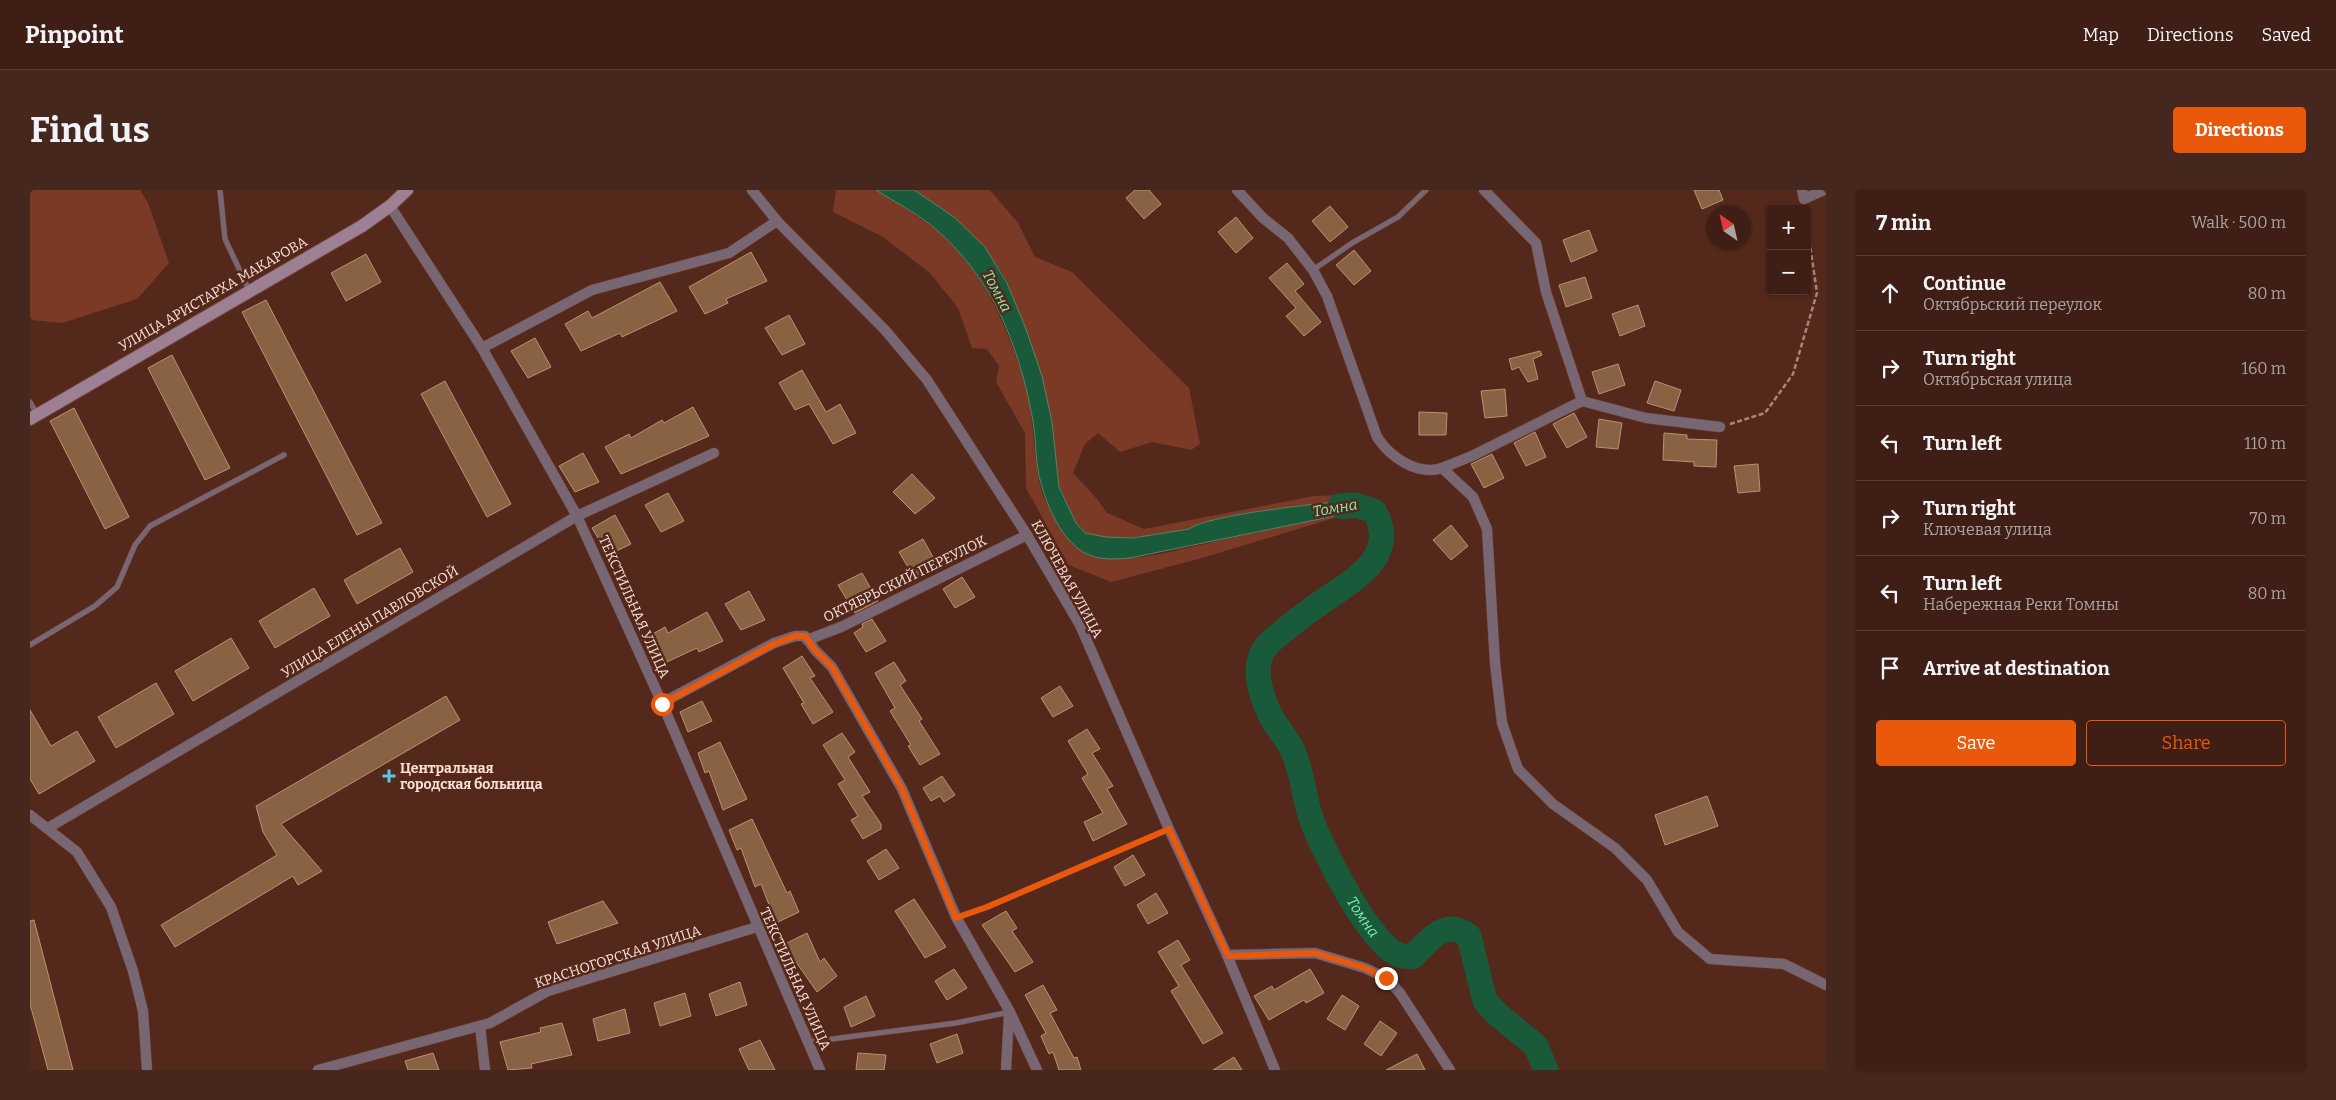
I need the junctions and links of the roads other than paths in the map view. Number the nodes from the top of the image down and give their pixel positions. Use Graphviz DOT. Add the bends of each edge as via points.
graph roads {
  1 [pos="220,190"];
  2 [pos="407,190"];
  3 [pos="752,190"];
  4 [pos="1237,190"];
  5 [pos="1426,190"];
  6 [pos="1484,190"];
  7 [pos="1824,190"];
  8 [pos="1803,195"];
  9 [pos="390,206"];
  10 [pos="777,222"];
  11 [pos="1313,270"];
  12 [pos="249,291"];
  13 [pos="482,348"];
  14 [pos="1582,401"];
  15 [pos="30,402"];
  16 [pos="33,417"];
  17 [pos="1720,427"];
  18 [pos="714,453"];
  19 [pos="284,455"];
  20 [pos="1442,468"];
  21 [pos="577,516"];
  22 [pos="1027,535"];
  23 [pos="807,640"];
  24 [pos="30,645"];
  25 [pos="662,704"];
  26 [pos="30,815"];
  27 [pos="48,828"];
  28 [pos="1169,829"];
  29 [pos="956,918"];
  30 [pos="757,927"];
  31 [pos="1228,956"];
  32 [pos="1826,985"];
  33 [pos="1010,1012"];
  34 [pos="480,1026"];
  35 [pos="808,1042"];
  36 [pos="148,1070"];
  37 [pos="318,1070"];
  38 [pos="485,1070"];
  39 [pos="820,1070"];
  40 [pos="1006,1070"];
  41 [pos="1036,1070"];
  42 [pos="1275,1070"];
  43 [pos="1450,1070"];
  1 -- 12 [label="lane" via="225,240"];
  2 -- 9 [label="street, УЛИЦА АРИСТАРХА МАКАРОВА"];
  3 -- 10 [label="street, КЛЮЧЕВАЯ УЛИЦА"];
  4 -- 11 [label="street" via="1263,218 1288,238"];
  5 -- 11 [label="lane" via="1398,217"];
  6 -- 14 [label="street" via="1536,244 1546,292"];
  7 -- 8 [label="street"];
  9 -- 12 [label="street, УЛИЦА АРИСТАРХА МАКАРОВА" via="362,226"];
  9 -- 13 [label="street, ТЕКСТИЛЬНАЯ УЛИЦА"];
  10 -- 13 [label="street" via="729,253 592,290"];
  10 -- 22 [label="street, КЛЮЧЕВАЯ УЛИЦА" via="885,330 927,380"];
  11 -- 20 [label="street" via="1327,296 1377,437 1387,452 1412,467 1431,472"];
  12 -- 16 [label="street, УЛИЦА АРИСТАРХА МАКАРОВА"];
  13 -- 21 [label="street, ТЕКСТИЛЬНАЯ УЛИЦА"];
  14 -- 17 [label="street" via="1646,418"];
  14 -- 20 [label="street"];
  15 -- 16 [label="lane"];
  18 -- 21 [label="street, УЛИЦА ЕЛЕНЫ ПАВЛОВСКОЙ"];
  19 -- 24 [label="lane" via="150,526 135,545 117,587 95,606"];
  20 -- 32 [label="street" via="1473,498 1487,529 1494,664 1501,715 1518,769 1553,804 1615,848 1647,880 1678,932 1710,959 1784,964"];
  21 -- 25 [label="street, ТЕКСТИЛЬНАЯ УЛИЦА"];
  21 -- 27 [label="street, УЛИЦА ЕЛЕНЫ ПАВЛОВСКОЙ"];
  22 -- 23 [label="street, ОКТЯБРЬСКИЙ ПЕРЕУЛОК" via="841,627"];
  22 -- 28 [label="street, КЛЮЧЕВАЯ УЛИЦА" via="1080,625"];
  23 -- 25 [label="street, ОКТЯБРЬСКИЙ ПЕРЕУЛОК" via="805,636 795,636 774,644"];
  23 -- 29 [label="street" via="832,667 902,789"];
  25 -- 30 [label="street, ТЕКСТИЛЬНАЯ УЛИЦА"];
  26 -- 27 [label="street"];
  27 -- 36 [label="street" via="77,852 111,907 143,1011"];
  28 -- 29 [label="lane"];
  28 -- 31 [label="street, КЛЮЧЕВАЯ УЛИЦА"];
  29 -- 33 [label="street"];
  30 -- 34 [label="street, КРАСНОГОРСКАЯ УЛИЦА" via="548,991 490,1024"];
  30 -- 35 [label="street, ТЕКСТИЛЬНАЯ УЛИЦА"];
  31 -- 42 [label="street, КЛЮЧЕВАЯ УЛИЦА"];
  31 -- 43 [label="street" via="1315,953 1386,978 1400,993"];
  33 -- 35 [label="lane" via="956,1023"];
  33 -- 40 [label="street"];
  33 -- 41 [label="street"];
  34 -- 37 [label="street, КРАСНОГОРСКАЯ УЛИЦА"];
  34 -- 38 [label="street"];
  35 -- 39 [label="street, ТЕКСТИЛЬНАЯ УЛИЦА"];
}
